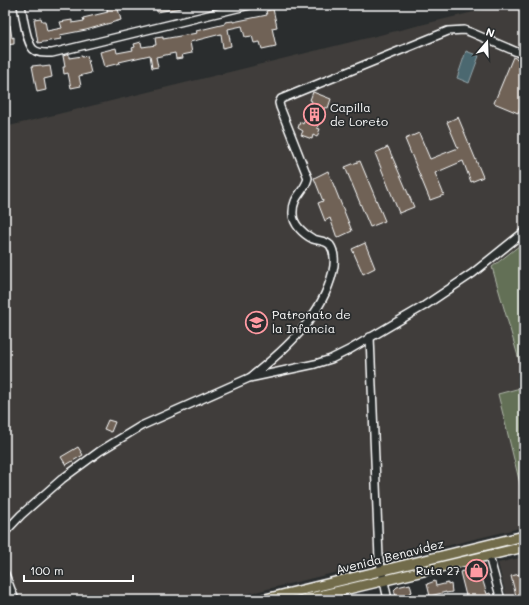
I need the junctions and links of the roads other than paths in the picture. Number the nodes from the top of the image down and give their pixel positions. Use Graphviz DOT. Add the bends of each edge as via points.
graph roads {
  1 [pos="21,5"];
  2 [pos="250,5"];
  3 [pos="524,55"];
  4 [pos="524,232"];
  5 [pos="370,337"];
  6 [pos="249,378"];
  7 [pos="12,524"];
  8 [pos="5,532"];
  9 [pos="524,536"];
  10 [pos="5,540"];
  11 [pos="524,547"];
  12 [pos="489,556"];
  13 [pos="382,571"];
  14 [pos="5,574"];
  15 [pos="383,581"];
  16 [pos="15,600"];
  17 [pos="261,600"];
  18 [pos="302,600"];
  19 [pos="388,600"];
  20 [pos="501,600"];
  1 -- 2 [label="street" via="30,43 33,49 44,54"];
  3 -- 6 [label="street" via="464,30 448,30 281,99 280,107 308,178 294,202 294,221 300,230 313,239 329,244 333,252 334,265 328,287 305,327 270,362"];
  4 -- 5 [label="street" via="473,273 424,306"];
  5 -- 6 [label="street" via="331,359"];
  5 -- 13 [label="street" via="379,558"];
  6 -- 7 [label="street" via="141,426 62,479"];
  7 -- 8 [label="street"];
  7 -- 10 [label="street"];
  9 -- 13 [label="main road, Avenida Benavídez"];
  11 -- 12 [label="main road, Avenida Benavídez"];
  12 -- 15 [label="main road, Avenida Benavídez"];
  12 -- 20 [label="street"];
  13 -- 15 [label="street"];
  13 -- 17 [label="main road, Avenida Benavídez"];
  14 -- 16 [label="street"];
  15 -- 18 [label="main road, Avenida Benavídez"];
  15 -- 19 [label="street"];
}
